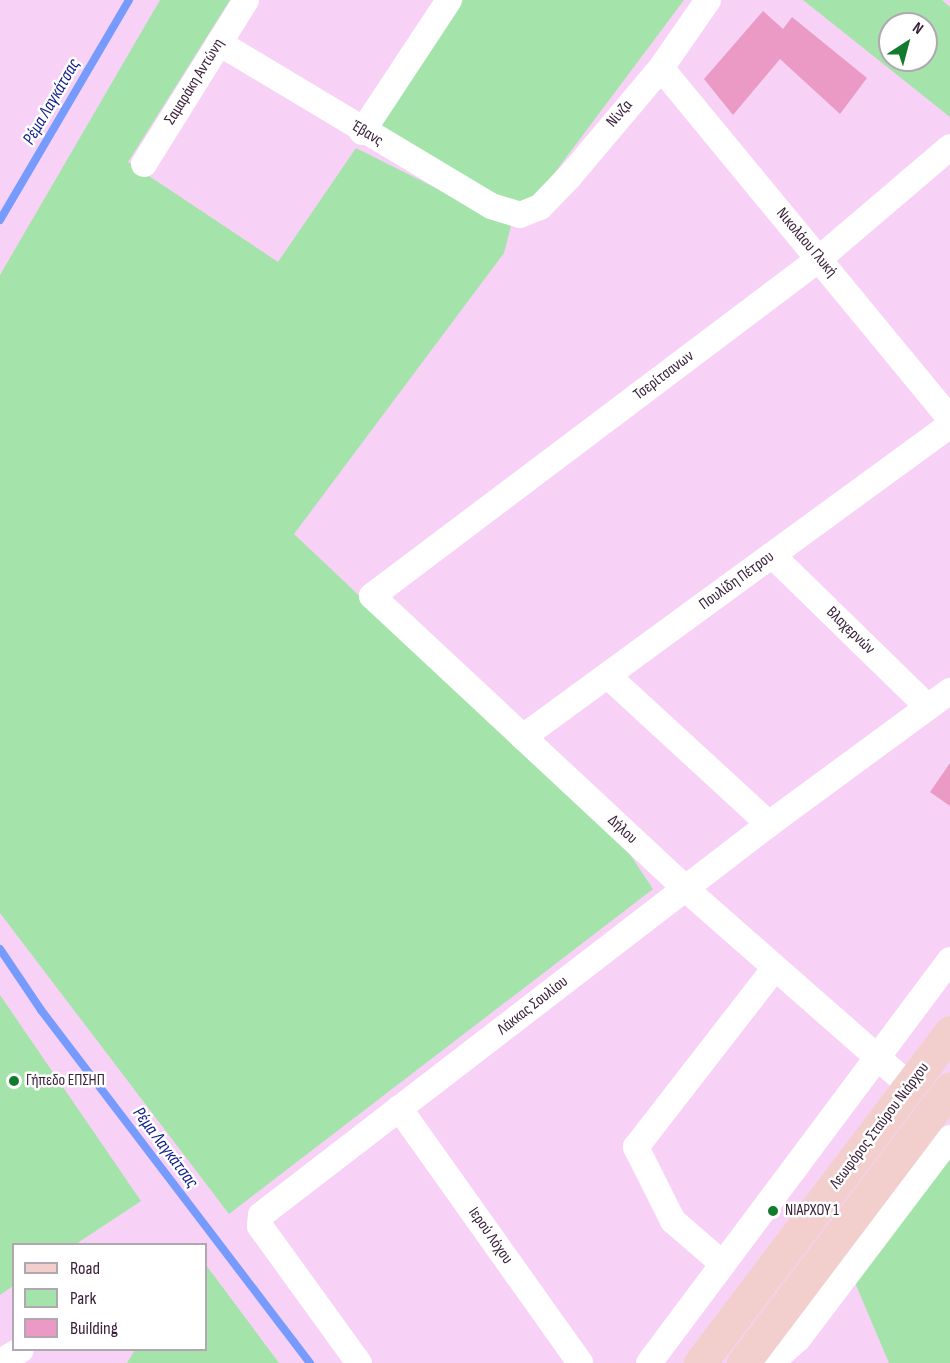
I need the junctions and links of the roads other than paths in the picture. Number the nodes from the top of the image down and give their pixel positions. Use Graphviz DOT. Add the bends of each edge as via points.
graph roads {
  1 [pos="246,0"];
  2 [pos="448,0"];
  3 [pos="708,0"];
  4 [pos="219,43"];
  5 [pos="661,68"];
  6 [pos="362,132"];
  7 [pos="950,147"];
  8 [pos="144,164"];
  9 [pos="520,215"];
  10 [pos="819,259"];
  11 [pos="950,418"];
  12 [pos="950,425"];
  13 [pos="772,555"];
  14 [pos="372,596"];
  15 [pos="608,675"];
  16 [pos="950,691"];
  17 [pos="928,707"];
  18 [pos="523,738"];
  19 [pos="769,824"];
  20 [pos="685,888"];
  21 [pos="950,960"];
  22 [pos="774,969"];
  23 [pos="950,1032"];
  24 [pos="877,1057"];
  25 [pos="910,1086"];
  26 [pos="950,1088"];
  27 [pos="399,1108"];
  28 [pos="950,1138"];
  29 [pos="723,1264"];
  30 [pos="19,1351"];
  31 [pos="0,1362"];
  32 [pos="359,1363"];
  33 [pos="580,1363"];
  34 [pos="649,1363"];
  35 [pos="700,1363"];
  36 [pos="743,1363"];
  37 [pos="771,1363"];
  1 -- 4 [label="street, Σαμαράκη Αντώνη"];
  2 -- 6 [label="street"];
  3 -- 5 [label="street, Νίνζα"];
  4 -- 6 [label="street, Έβανς"];
  4 -- 8 [label="street, Σαμαράκη Αντώνη"];
  5 -- 9 [label="street, Νίνζα" via="556,192 540,207"];
  5 -- 10 [label="street, Νικολάου Γλυκή"];
  6 -- 9 [label="street, Έβανς" via="492,206"];
  7 -- 10 [label="street, Τσερίτσανων"];
  10 -- 11 [label="street, Νικολάου Γλυκή"];
  10 -- 14 [label="street, Τσερίτσανων"];
  12 -- 13 [label="street, Πουλίδη Πέτρου"];
  13 -- 15 [label="street, Πουλίδη Πέτρου"];
  13 -- 17 [label="street, Βλαχερνών"];
  14 -- 18 [label="street, Δήλου"];
  15 -- 18 [label="street, Πουλίδη Πέτρου"];
  15 -- 19 [label="street"];
  16 -- 17 [label="street, Λάκκας Σουλίου"];
  17 -- 19 [label="street, Λάκκας Σουλίου"];
  18 -- 20 [label="street, Δήλου"];
  19 -- 20 [label="street, Λάκκας Σουλίου"];
  20 -- 22 [label="street, Δήλου"];
  20 -- 27 [label="street, Λάκκας Σουλίου"];
  21 -- 24 [label="street"];
  22 -- 24 [label="street, Δήλου"];
  22 -- 29 [label="street" via="636,1147 673,1221"];
  23 -- 25 [label="main road, Λεωφόρος Σταύρου Νιάρχου"];
  24 -- 25 [label="street, Δήλου"];
  24 -- 29 [label="street"];
  25 -- 35 [label="main road, Λεωφόρος Σταύρου Νιάρχου"];
  26 -- 36 [label="main road, Λεωφόρος Σταύρου Νιάρχου"];
  27 -- 32 [label="street, Λάκκας Σουλίου" via="261,1215 260,1226"];
  27 -- 33 [label="street, Ιερού Λόχου"];
  28 -- 37 [label="street" via="798,1339"];
  29 -- 34 [label="street"];
  30 -- 31 [label="street"];
}
